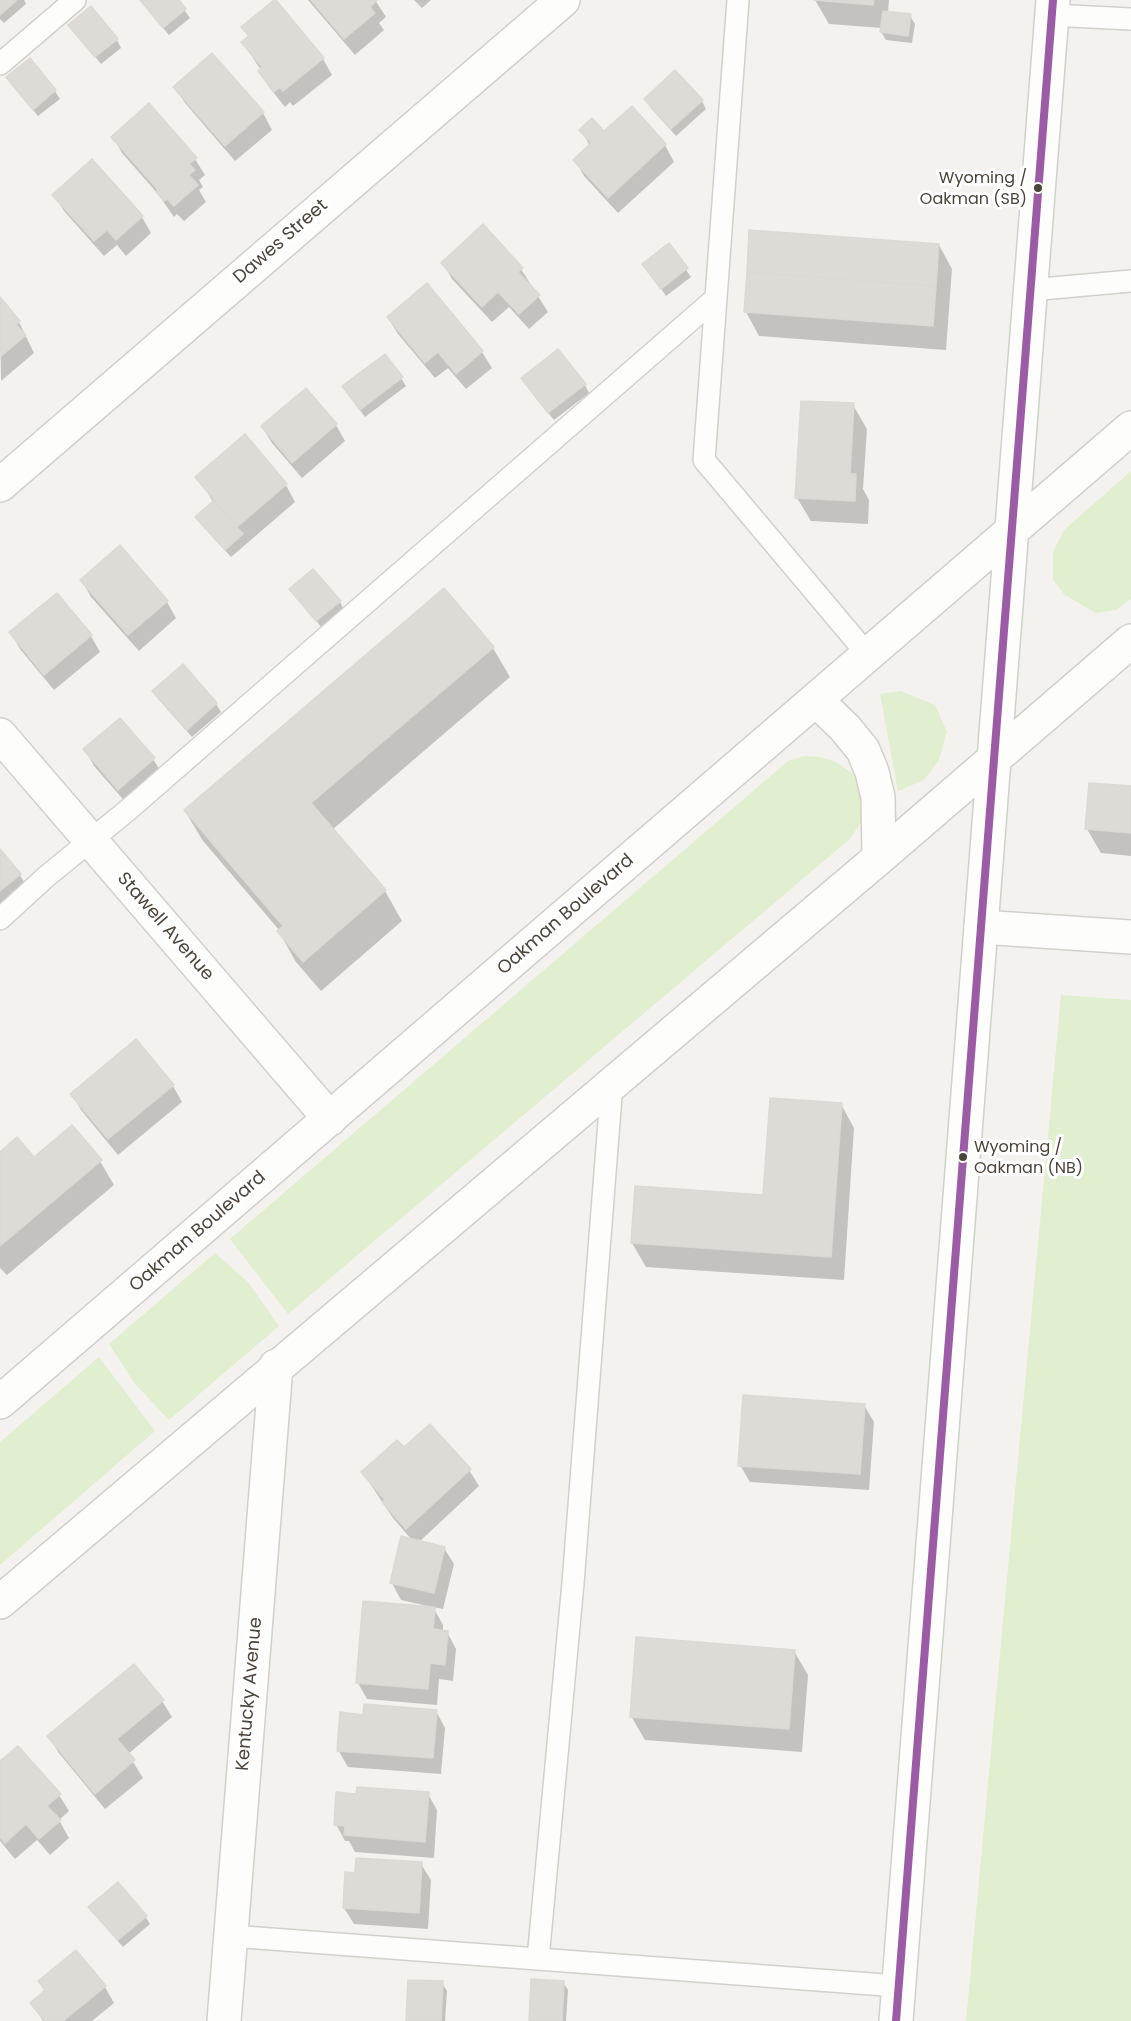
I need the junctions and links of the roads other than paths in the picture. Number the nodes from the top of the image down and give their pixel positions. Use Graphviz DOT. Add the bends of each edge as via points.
graph roads {
  1 [pos="75,0"];
  2 [pos="563,0"];
  3 [pos="738,0"];
  4 [pos="1052,8"];
  5 [pos="1131,19"];
  6 [pos="0,64"];
  7 [pos="1131,281"];
  8 [pos="1030,290"];
  9 [pos="716,298"];
  10 [pos="1131,428"];
  11 [pos="0,485"];
  12 [pos="1011,531"];
  13 [pos="1126,654"];
  14 [pos="868,655"];
  15 [pos="816,700"];
  16 [pos="0,735"];
  17 [pos="993,759"];
  18 [pos="91,841"];
  19 [pos="879,858"];
  20 [pos="0,919"];
  21 [pos="981,927"];
  22 [pos="1131,937"];
  23 [pos="612,1083"];
  24 [pos="330,1119"];
  25 [pos="276,1366"];
  26 [pos="0,1402"];
  27 [pos="0,1602"];
  28 [pos="231,1936"];
  29 [pos="538,1959"];
  30 [pos="898,1986"];
  31 [pos="224,2021"];
  32 [pos="896,2021"];
  1 -- 6 [label="lane"];
  2 -- 11 [label="street, Dawes Street"];
  3 -- 9 [label="lane"];
  4 -- 5 [label="lane"];
  4 -- 8 [label="street"];
  7 -- 8 [label="lane"];
  8 -- 12 [label="street"];
  9 -- 14 [label="lane" via="705,460"];
  9 -- 18 [label="lane"];
  10 -- 12 [label="street, Oakman Boulevard"];
  12 -- 14 [label="street, Oakman Boulevard"];
  12 -- 17 [label="street"];
  13 -- 17 [label="street"];
  14 -- 15 [label="street, Oakman Boulevard"];
  15 -- 19 [label="street" via="863,750 872,772 878,797"];
  15 -- 24 [label="street, Oakman Boulevard"];
  16 -- 18 [label="street, Stawell Avenue"];
  17 -- 19 [label="street"];
  17 -- 21 [label="street"];
  18 -- 20 [label="lane"];
  18 -- 24 [label="street, Stawell Avenue"];
  19 -- 23 [label="street"];
  21 -- 22 [label="street"];
  21 -- 30 [label="street"];
  23 -- 25 [label="street"];
  23 -- 29 [label="lane" via="573,1583"];
  24 -- 26 [label="street, Oakman Boulevard"];
  25 -- 27 [label="street"];
  25 -- 28 [label="street, Kentucky Avenue"];
  28 -- 29 [label="lane"];
  28 -- 31 [label="street, Kentucky Avenue"];
  29 -- 30 [label="lane"];
  30 -- 32 [label="street"];
}
